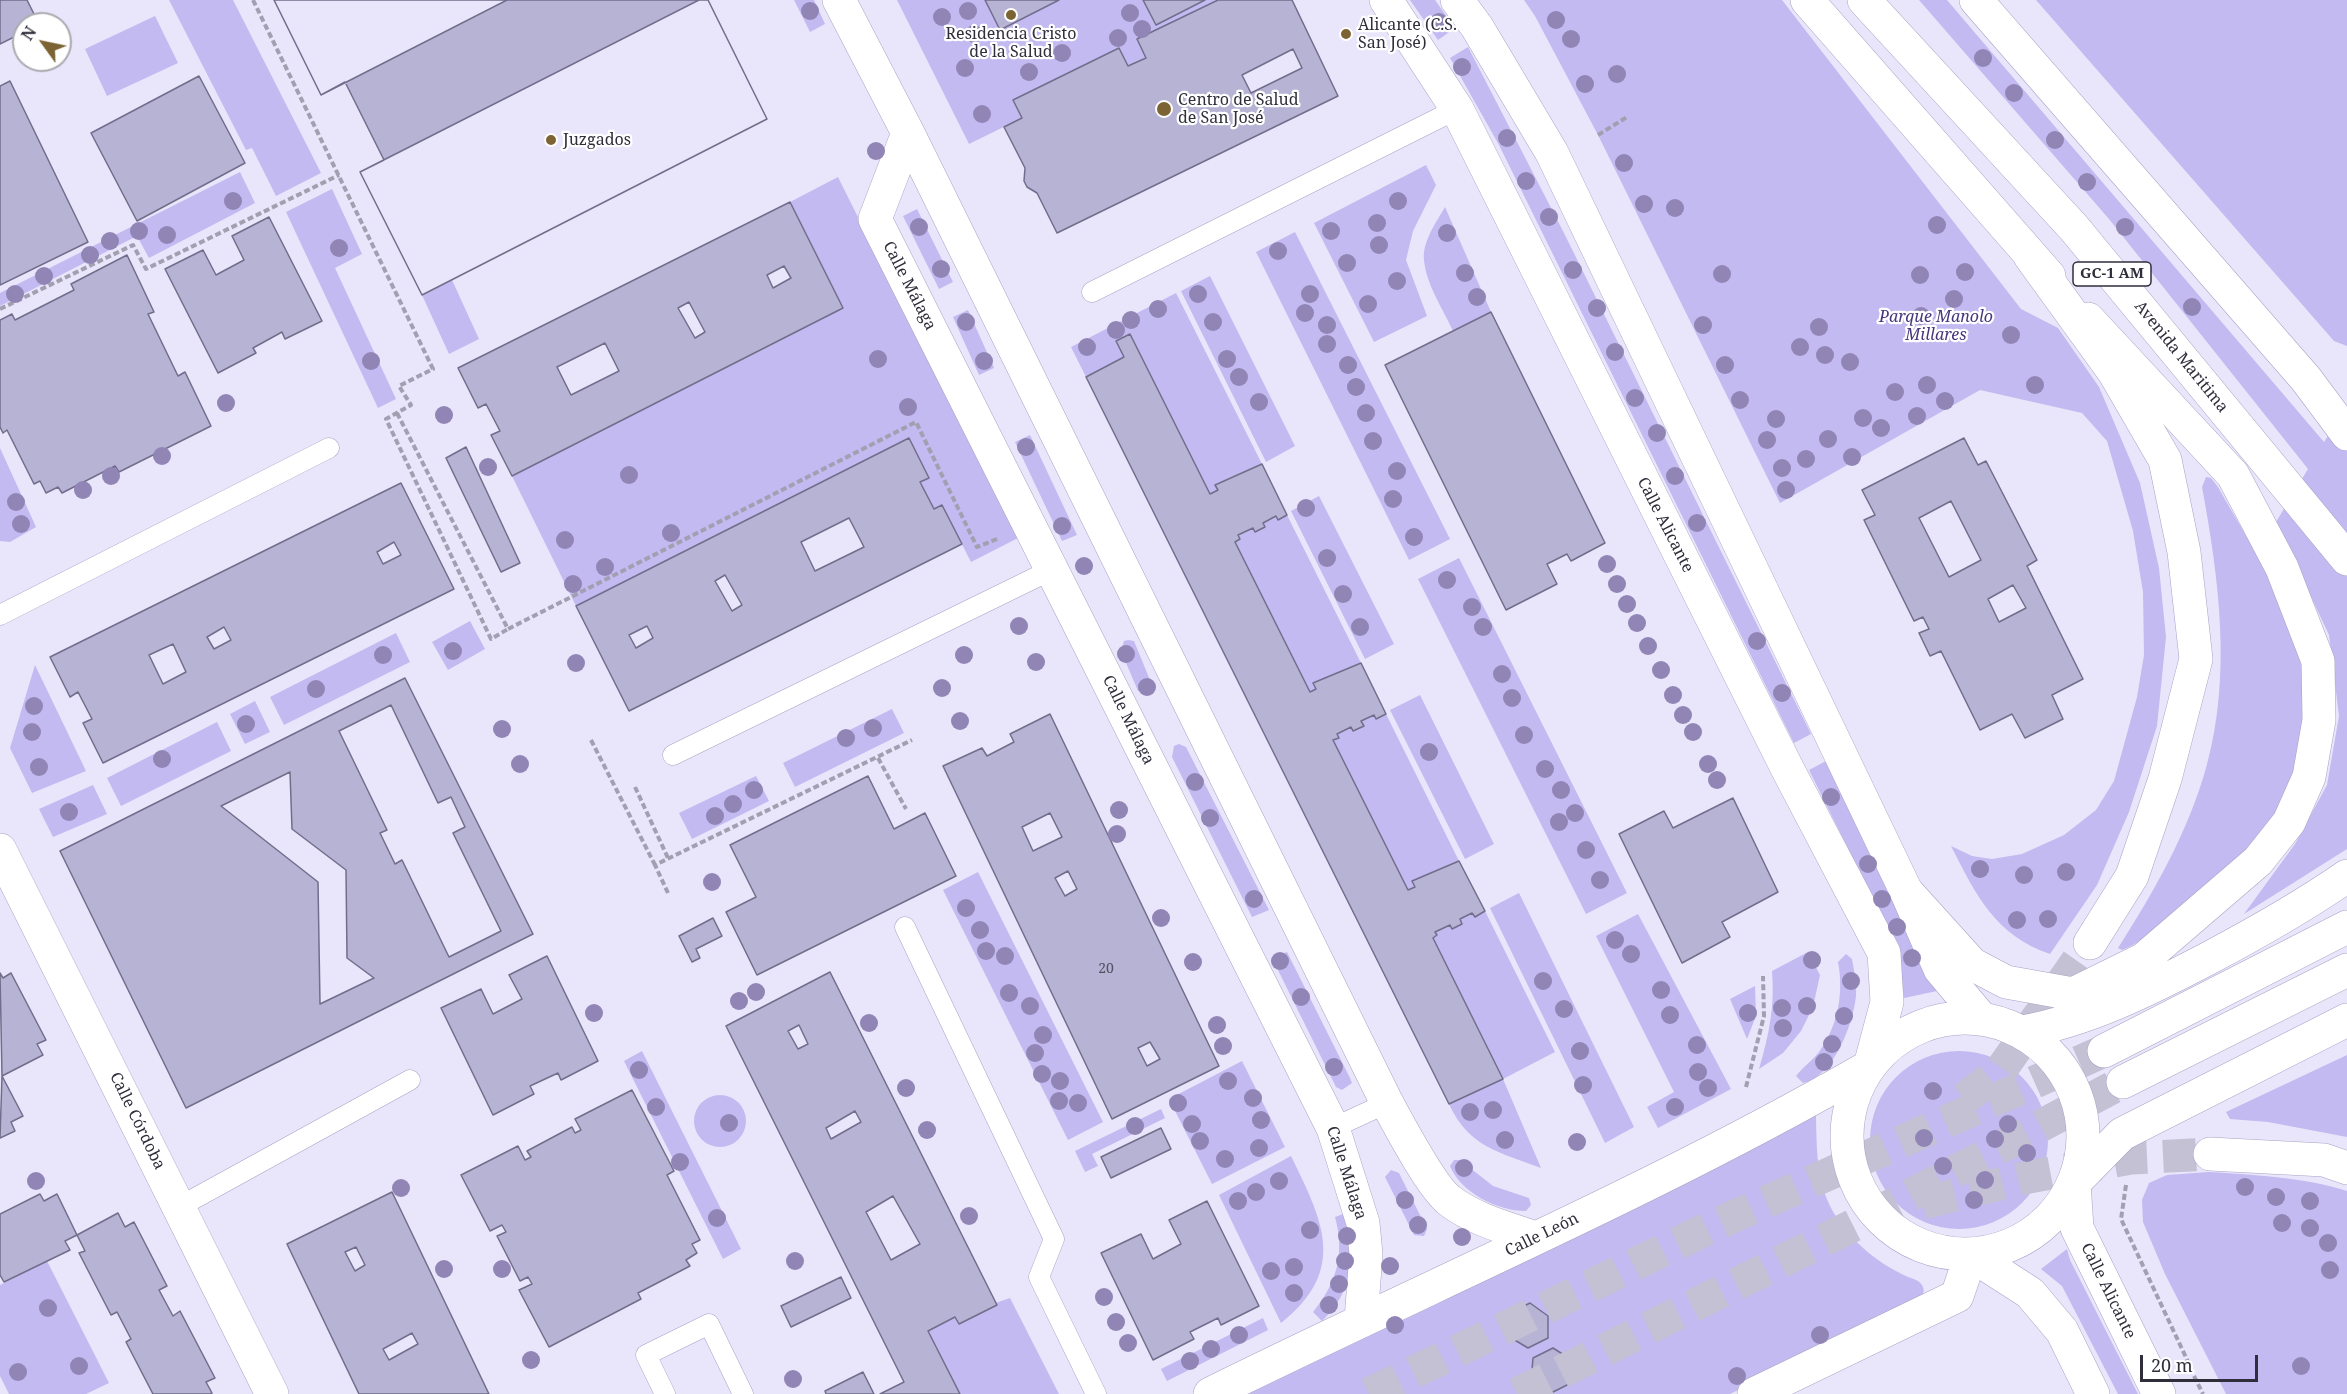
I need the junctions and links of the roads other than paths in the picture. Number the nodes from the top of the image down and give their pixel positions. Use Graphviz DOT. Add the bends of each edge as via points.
graph roads {
  1 [pos="839,0"];
  2 [pos="1386,0"];
  3 [pos="1457,0"];
  4 [pos="1807,0"];
  5 [pos="1864,0"];
  6 [pos="1976,0"];
  7 [pos="1457,109"];
  8 [pos="908,133"];
  9 [pos="2030,256"];
  10 [pos="1092,292"];
  11 [pos="2347,434"];
  12 [pos="329,448"];
  13 [pos="2347,559"];
  14 [pos="1053,569"];
  15 [pos="0,615"];
  16 [pos="673,755"];
  17 [pos="0,850"];
  18 [pos="2347,876"];
  19 [pos="1906,891"];
  20 [pos="905,927"];
  21 [pos="2347,927"];
  22 [pos="2090,943"];
  23 [pos="2347,970"];
  24 [pos="1981,1018"];
  25 [pos="2347,1020"];
  26 [pos="2022,1032"];
  27 [pos="2104,1051"];
  28 [pos="1870,1066"];
  29 [pos="410,1080"];
  30 [pos="2123,1082"];
  31 [pos="1387,1103"];
  32 [pos="1334,1128"];
  33 [pos="2210,1154"];
  34 [pos="2347,1168"];
  35 [pos="2074,1183"];
  36 [pos="179,1206"];
  37 [pos="1536,1238"];
  38 [pos="1971,1255"];
  39 [pos="1360,1320"];
  40 [pos="272,1394"];
  41 [pos="665,1394"];
  42 [pos="743,1394"];
  43 [pos="1096,1394"];
  44 [pos="1210,1394"];
  45 [pos="1754,1394"];
  46 [pos="2093,1394"];
  47 [pos="2159,1394"];
  1 -- 8 [label="main road"];
  2 -- 7 [label="main road, Calle Alicante"];
  3 -- 19 [label="main road" via="1552,153"];
  4 -- 9 [label="main road"];
  5 -- 13 [label="main road, Avenida Maritima / GC-1 AM" via="2074,228"];
  6 -- 11 [label="main road" via="2306,379"];
  7 -- 10 [label="lane"];
  7 -- 28 [label="main road, Calle Alicante" via="1788,770 1884,953 1887,1002"];
  8 -- 14 [label="main road, Calle Málaga" via="875,219"];
  8 -- 31 [label="main road"];
  9 -- 19 [label="main road" via="2233,475 2282,568 2318,661 2319,720 2309,777 2289,822 2258,861 2144,959 2073,994 2006,982 1972,964"];
  9 -- 22 [label="main road" via="2114,372 2165,460 2184,552 2196,659 2165,779 2132,876"];
  12 -- 15 [label="lane"];
  14 -- 16 [label="lane"];
  14 -- 32 [label="main road, Calle Málaga"];
  17 -- 36 [label="main road, Calle Córdoba"];
  18 -- 26 [label="main road" via="2294,913 2172,977 2057,1026"];
  19 -- 24 [label="main road" via="1940,969"];
  20 -- 43 [label="lane" via="1054,1239 1039,1276"];
  21 -- 27 [label="main road"];
  23 -- 30 [label="main road"];
  24 -- 26 [label="main road"];
  24 -- 28 [label="main road" via="1949,1018 1918,1027 1892,1043"];
  25 -- 35 [label="main road" via="2122,1134"];
  26 -- 35 [label="main road" via="2050,1053 2071,1081 2082,1114 2083,1149"];
  28 -- 37 [label="main road, Calle León" via="1788,1113"];
  28 -- 38 [label="main road" via="1852,1100 1846,1138 1853,1176 1871,1209 1899,1235 1933,1251"];
  29 -- 36 [label="lane"];
  31 -- 32 [label="lane"];
  31 -- 37 [label="main road" via="1448,1200 1482,1220"];
  32 -- 39 [label="main road, Calle Málaga" via="1363,1223 1366,1254"];
  33 -- 34 [label="main road" via="2324,1160"];
  35 -- 38 [label="main road" via="2057,1212 2033,1233 2003,1248"];
  35 -- 47 [label="main road, Calle Alicante" via="2077,1228"];
  36 -- 40 [label="main road, Calle Córdoba"];
  37 -- 39 [label="main road, Calle León"];
  38 -- 45 [label="main road" via="1957,1296"];
  38 -- 46 [label="main road" via="2030,1293 2062,1331"];
  39 -- 44 [label="main road, Calle León"];
  41 -- 42 [label="lane" via="646,1355 709,1324"];
}
